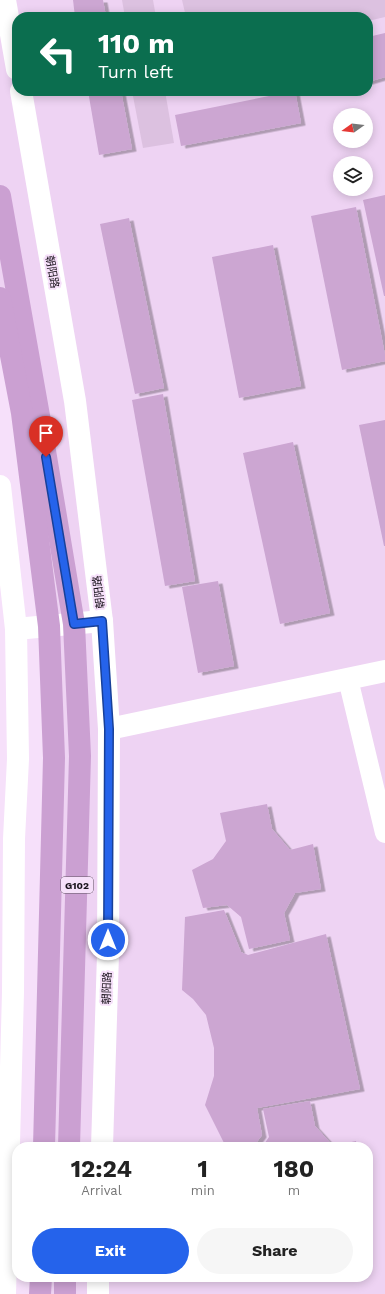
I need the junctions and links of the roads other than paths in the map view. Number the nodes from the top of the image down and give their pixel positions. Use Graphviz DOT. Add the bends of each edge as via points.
graph roads {
  1 [pos="5,0"];
  2 [pos="12,40"];
  3 [pos="22,96"];
  4 [pos="0,196"];
  5 [pos="0,298"];
  6 [pos="0,486"];
  7 [pos="102,621"];
  8 [pos="74,624"];
  9 [pos="49,626"];
  10 [pos="16,629"];
  11 [pos="385,671"];
  12 [pos="348,679"];
  13 [pos="109,729"];
  14 [pos="385,834"];
  15 [pos="44,1142"];
  16 [pos="69,1142"];
  17 [pos="102,1142"];
  18 [pos="40,1282"];
  19 [pos="65,1282"];
  20 [pos="98,1282"];
  21 [pos="6,1294"];
  22 [pos="40,1294"];
  23 [pos="65,1294"];
  24 [pos="98,1294"];
  1 -- 2 [label="street"];
  3 -- 7 [label="street, 朝阳路" via="75,401"];
  4 -- 8 [label="highway, G102"];
  5 -- 9 [label="highway, G102" via="22,413"];
  6 -- 10 [label="street"];
  7 -- 8 [label="street"];
  7 -- 13 [label="street, 朝阳路"];
  8 -- 9 [label="street"];
  8 -- 16 [label="highway, G102" via="80,756"];
  9 -- 10 [label="street"];
  9 -- 15 [label="highway, G102" via="54,758"];
  10 -- 21 [label="street" via="18,759 14,839"];
  11 -- 12 [label="street"];
  12 -- 13 [label="street"];
  12 -- 14 [label="street"];
  13 -- 17 [label="street, 朝阳路" via="108,954"];
  18 -- 22 [label="highway"];
  19 -- 23 [label="highway"];
  20 -- 24 [label="street"];
}
